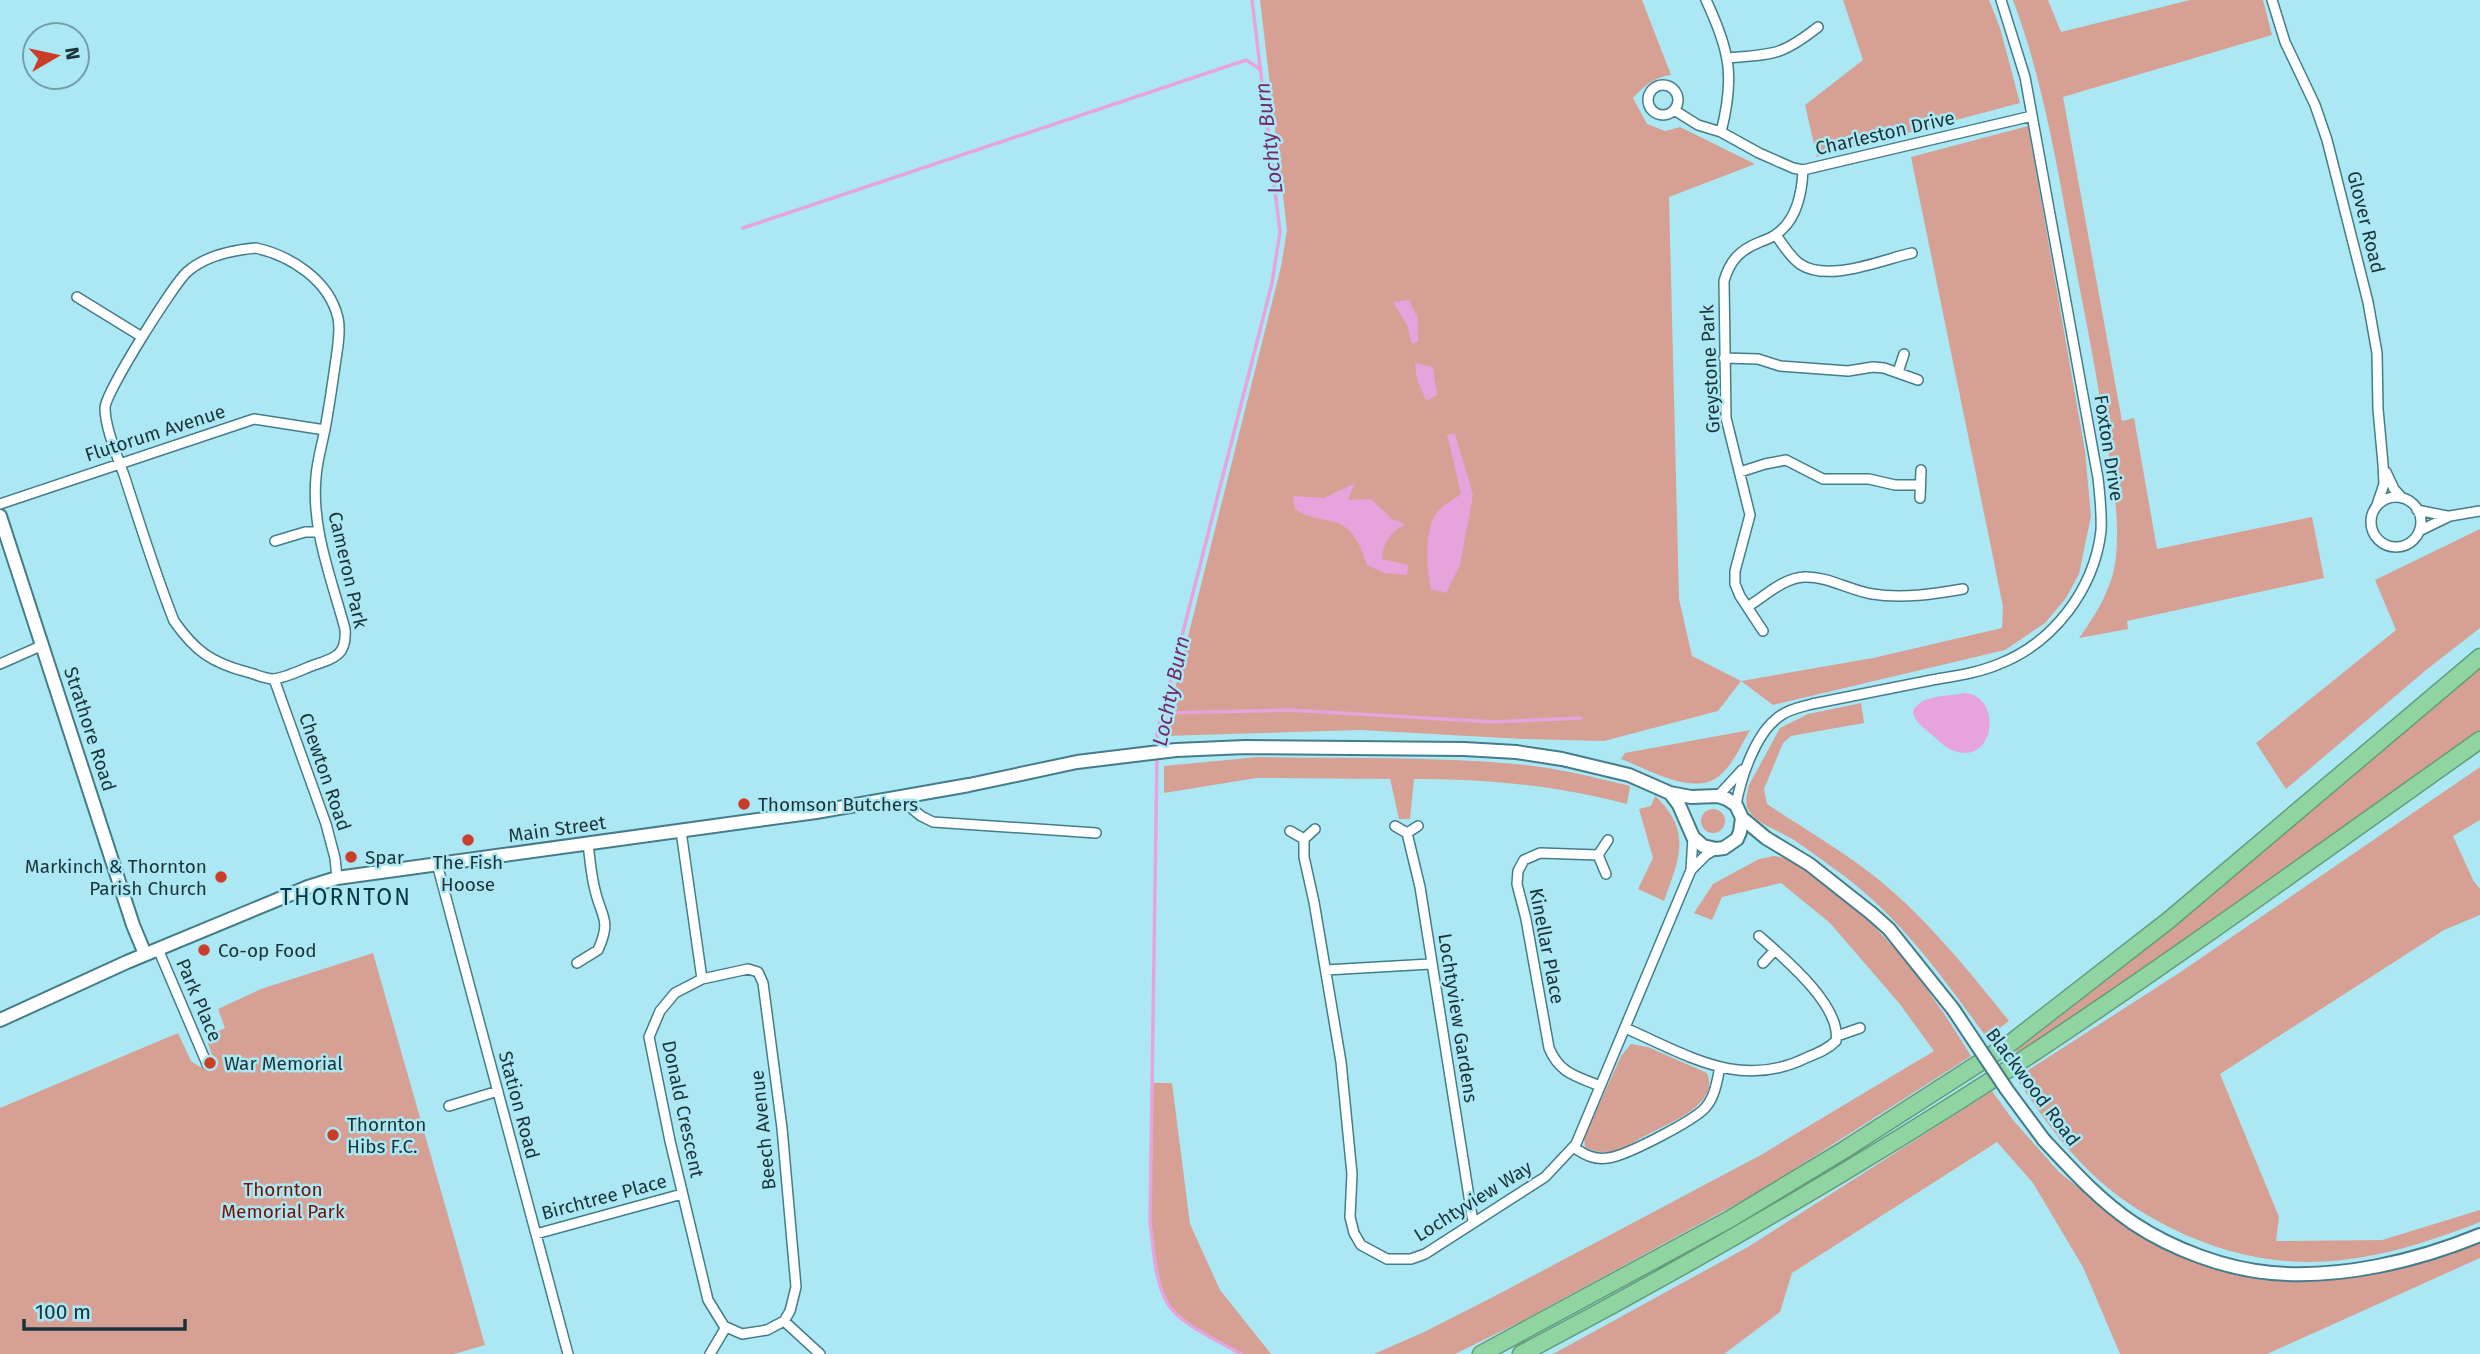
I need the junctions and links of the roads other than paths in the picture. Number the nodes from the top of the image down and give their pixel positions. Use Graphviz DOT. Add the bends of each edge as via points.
graph roads {
  1 [pos="1706,0"];
  2 [pos="2001,0"];
  3 [pos="2272,0"];
  4 [pos="1818,27"];
  5 [pos="1728,58"];
  6 [pos="1674,110"];
  7 [pos="2032,116"];
  8 [pos="1721,132"];
  9 [pos="1803,170"];
  10 [pos="1776,235"];
  11 [pos="1912,253"];
  12 [pos="77,297"];
  13 [pos="142,337"];
  14 [pos="1904,354"];
  15 [pos="1724,358"];
  16 [pos="1898,372"];
  17 [pos="1919,380"];
  18 [pos="325,430"];
  19 [pos="120,463"];
  20 [pos="2383,464"];
  21 [pos="1921,470"];
  22 [pos="1740,472"];
  23 [pos="1920,485"];
  24 [pos="1920,498"];
  25 [pos="2402,498"];
  26 [pos="0,504"];
  27 [pos="2378,505"];
  28 [pos="2417,510"];
  29 [pos="2480,511"];
  30 [pos="0,516"];
  31 [pos="2450,516"];
  32 [pos="2419,531"];
  33 [pos="318,532"];
  34 [pos="275,541"];
  35 [pos="1963,589"];
  36 [pos="1747,607"];
  37 [pos="1763,631"];
  38 [pos="43,645"];
  39 [pos="2480,657"];
  40 [pos="0,664"];
  41 [pos="274,679"];
  42 [pos="2480,740"];
  43 [pos="1746,766"];
  44 [pos="1670,793"];
  45 [pos="1711,797"];
  46 [pos="899,798"];
  47 [pos="1736,805"];
  48 [pos="1742,818"];
  49 [pos="1418,826"];
  50 [pos="1395,827"];
  51 [pos="1315,829"];
  52 [pos="681,831"];
  53 [pos="1290,831"];
  54 [pos="1096,833"];
  55 [pos="1406,833"];
  56 [pos="1691,833"];
  57 [pos="1766,838"];
  58 [pos="1304,839"];
  59 [pos="1608,840"];
  60 [pos="588,844"];
  61 [pos="1732,844"];
  62 [pos="1716,849"];
  63 [pos="1598,855"];
  64 [pos="437,864"];
  65 [pos="1691,870"];
  66 [pos="1606,874"];
  67 [pos="337,878"];
  68 [pos="1759,936"];
  69 [pos="158,948"];
  70 [pos="1775,950"];
  71 [pos="145,954"];
  72 [pos="577,963"];
  73 [pos="1763,963"];
  74 [pos="1430,964"];
  75 [pos="1326,970"];
  76 [pos="702,979"];
  77 [pos="0,1020"];
  78 [pos="1625,1028"];
  79 [pos="1860,1028"];
  80 [pos="1837,1036"];
  81 [pos="208,1064"];
  82 [pos="1720,1068"];
  83 [pos="1600,1086"];
  84 [pos="498,1091"];
  85 [pos="449,1105"];
  86 [pos="1573,1147"];
  87 [pos="682,1194"];
  88 [pos="1473,1222"];
  89 [pos="536,1234"];
  90 [pos="2480,1235"];
  91 [pos="784,1321"];
  92 [pos="726,1327"];
  93 [pos="568,1354"];
  94 [pos="710,1354"];
  95 [pos="820,1354"];
  96 [pos="1481,1354"];
  97 [pos="1521,1354"];
  1 -- 5 [label="street"];
  2 -- 7 [label="street, Foxton Drive"];
  3 -- 20 [label="street, Glover Road" via="2327,140 2368,302 2378,353"];
  4 -- 5 [label="street" via="1787,50"];
  5 -- 8 [label="street" via="1729,102"];
  6 -- 8 [label="street, Charleston Drive"];
  7 -- 9 [label="street, Charleston Drive"];
  7 -- 43 [label="street, Foxton Drive" via="2101,501 2098,545 2085,584 2053,629 2012,659 1979,671 1790,710 1771,723"];
  8 -- 9 [label="street, Charleston Drive"];
  9 -- 10 [label="street, Greystone Park" via="1796,211"];
  10 -- 11 [label="street" via="1800,264 1822,272"];
  10 -- 15 [label="street, Greystone Park" via="1744,250 1729,266 1724,281"];
  12 -- 13 [label="street"];
  13 -- 18 [label="street, Cameron Park" via="186,272 209,259 256,248 295,262 329,297 338,319"];
  13 -- 19 [label="street, Cameron Park" via="106,396 106,418"];
  14 -- 16 [label="street"];
  15 -- 16 [label="street"];
  15 -- 22 [label="street, Greystone Park" via="1726,418"];
  16 -- 17 [label="street"];
  18 -- 19 [label="street, Flutorum Avenue" via="254,419"];
  18 -- 33 [label="street, Cameron Park" via="316,477"];
  19 -- 26 [label="street, Flutorum Avenue"];
  19 -- 41 [label="street" via="174,621 189,642 208,657"];
  20 -- 25 [label="street, Glover Road"];
  20 -- 27 [label="street, Glover Road"];
  21 -- 23 [label="street"];
  22 -- 23 [label="street" via="1786,460 1823,478"];
  22 -- 36 [label="street, Greystone Park" via="1750,514 1735,584"];
  23 -- 24 [label="street"];
  25 -- 27 [label="street" via="2389,498"];
  25 -- 28 [label="street"];
  27 -- 32 [label="street" via="2371,527 2381,541 2402,546"];
  28 -- 31 [label="street"];
  28 -- 32 [label="street"];
  29 -- 31 [label="street"];
  30 -- 38 [label="main road, Strathore Road"];
  31 -- 32 [label="street"];
  33 -- 34 [label="street"];
  33 -- 41 [label="street, Cameron Park" via="346,641 333,658"];
  35 -- 36 [label="street" via="1889,596 1803,577"];
  36 -- 37 [label="street, Greystone Park"];
  38 -- 40 [label="street"];
  38 -- 71 [label="main road, Strathore Road"];
  39 -- 96 [label="highway" via="2169,920 2012,1042 1730,1219"];
  41 -- 67 [label="street, Chewton Road" via="326,824"];
  42 -- 97 [label="highway" via="2014,1065 1740,1235"];
  43 -- 45 [label="street, Foxton Drive"];
  43 -- 47 [label="street, Foxton Drive"];
  44 -- 45 [label="main road, Main Street"];
  44 -- 46 [label="main road, Main Street" via="1629,775 1516,752 1245,747 1077,762"];
  44 -- 56 [label="main road"];
  45 -- 47 [label="main road"];
  45 -- 56 [label="main road" via="1694,807"];
  46 -- 52 [label="main road, Main Street"];
  46 -- 54 [label="street" via="933,822"];
  47 -- 48 [label="main road"];
  48 -- 57 [label="main road, Blackwood Road"];
  48 -- 61 [label="main road"];
  49 -- 55 [label="street"];
  50 -- 55 [label="street"];
  51 -- 58 [label="street"];
  52 -- 60 [label="main road, Main Street"];
  52 -- 76 [label="street"];
  53 -- 58 [label="street"];
  55 -- 74 [label="street, Lochtyview Gardens" via="1420,887"];
  56 -- 62 [label="main road" via="1703,846"];
  56 -- 65 [label="street, Lochtyview Way"];
  57 -- 61 [label="main road"];
  57 -- 90 [label="main road, Blackwood Road, bridge" via="1809,864 1889,929 1953,1009 2044,1140 2087,1186 2134,1223 2171,1243 2236,1266 2272,1273 2355,1269"];
  58 -- 75 [label="street, Lochtyview Way"];
  59 -- 63 [label="street"];
  60 -- 64 [label="main road, Main Street"];
  60 -- 72 [label="street" via="605,928 598,950"];
  61 -- 62 [label="main road"];
  62 -- 65 [label="street, Lochtyview Way"];
  63 -- 66 [label="street"];
  63 -- 83 [label="street, Kinellar Place" via="1534,855 1524,860 1517,878 1554,1061 1567,1073"];
  64 -- 67 [label="main road, Main Street"];
  64 -- 84 [label="street, Station Road"];
  65 -- 78 [label="street, Lochtyview Way"];
  67 -- 69 [label="main road, Main Street"];
  68 -- 70 [label="street"];
  69 -- 71 [label="main road, Main Street"];
  69 -- 81 [label="street, Park Place"];
  70 -- 73 [label="street"];
  70 -- 80 [label="street" via="1811,985"];
  71 -- 77 [label="main road, Main Street"];
  74 -- 75 [label="street"];
  74 -- 88 [label="street, Lochtyview Gardens"];
  75 -- 88 [label="street, Lochtyview Way" via="1349,1139 1350,1217 1361,1245 1387,1259 1411,1259"];
  76 -- 87 [label="street, Donald Crescent" via="675,993 660,1011 649,1037"];
  76 -- 91 [label="street, Beech Avenue" via="748,969 758,972 763,983 796,1287"];
  78 -- 82 [label="street"];
  78 -- 83 [label="street, Lochtyview Way"];
  79 -- 80 [label="street"];
  80 -- 82 [label="street" via="1831,1046 1772,1070"];
  82 -- 86 [label="street" via="1706,1107 1669,1131 1609,1158 1588,1157"];
  83 -- 86 [label="street, Lochtyview Way"];
  84 -- 85 [label="street"];
  84 -- 89 [label="street, Station Road"];
  86 -- 88 [label="street, Lochtyview Way" via="1545,1177"];
  87 -- 89 [label="street, Birchtree Place"];
  87 -- 92 [label="street, Donald Crescent" via="708,1300"];
  89 -- 93 [label="street, Station Road"];
  91 -- 92 [label="street" via="767,1330 742,1334"];
  91 -- 95 [label="street"];
  92 -- 94 [label="street"];
}
